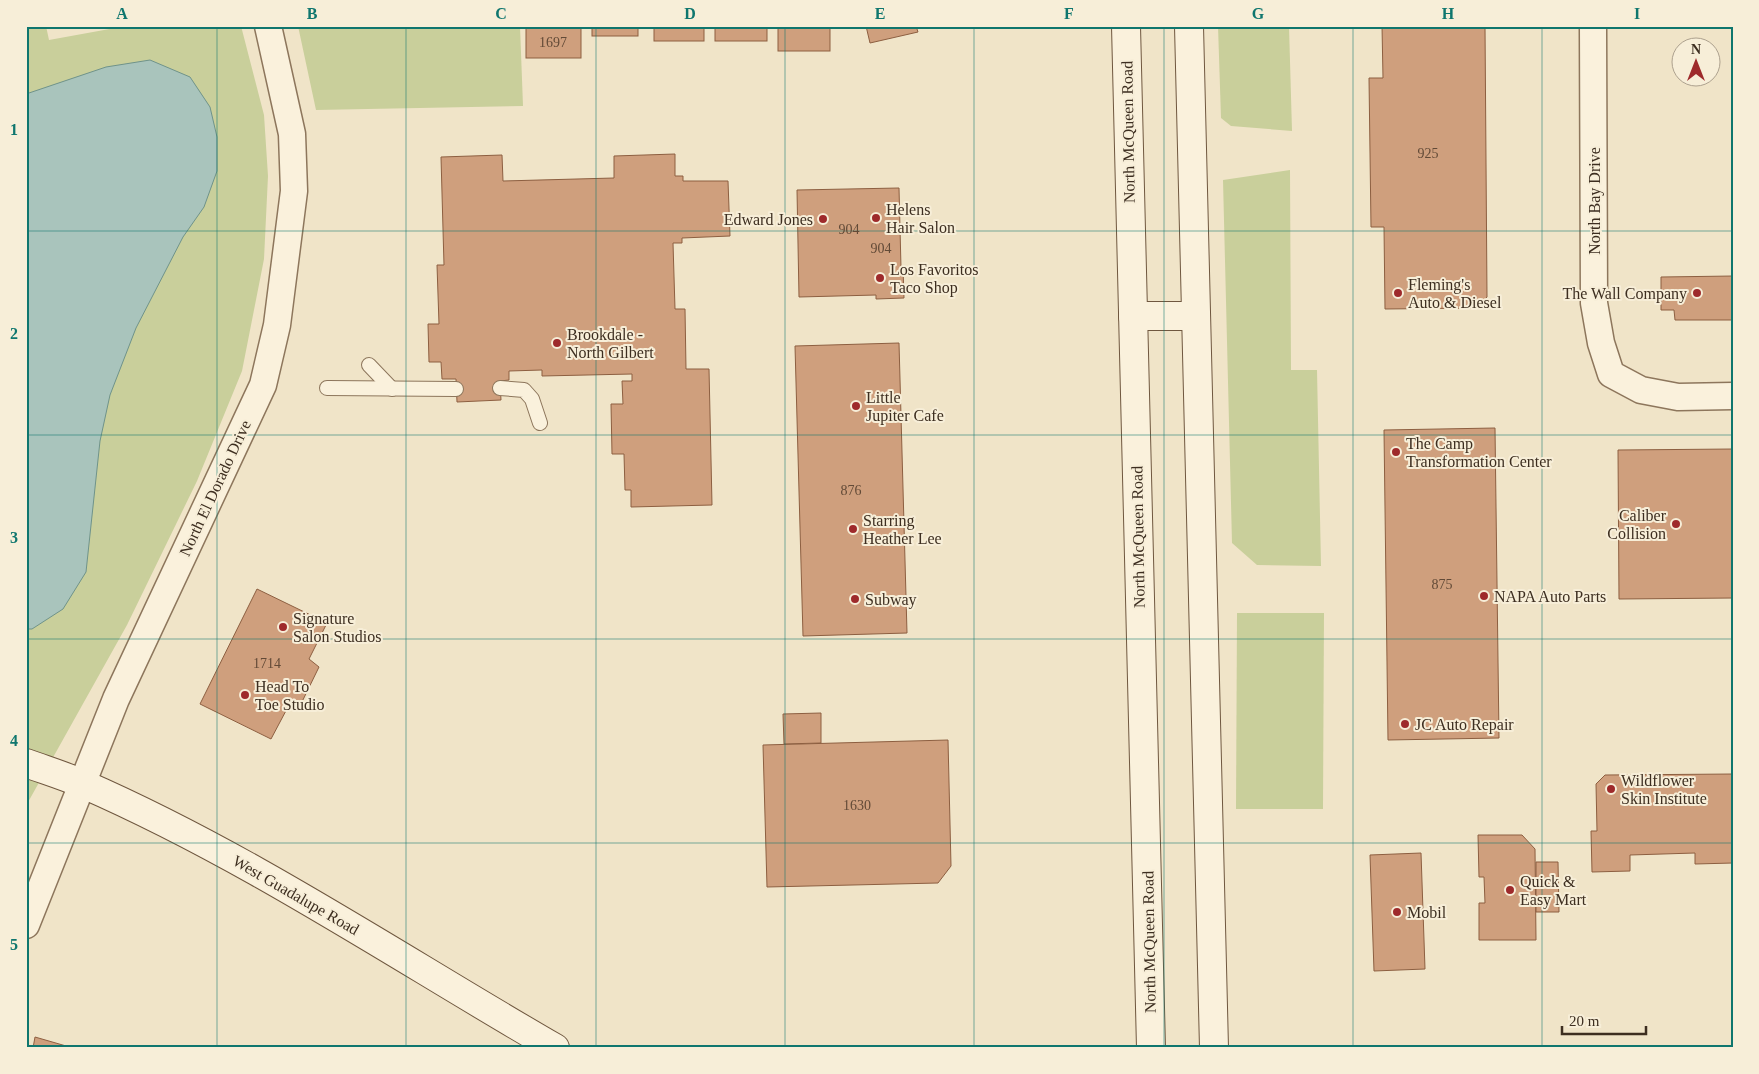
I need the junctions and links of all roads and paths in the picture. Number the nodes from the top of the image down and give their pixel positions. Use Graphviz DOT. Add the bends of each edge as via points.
graph roads {
  1 [pos="268,26"];
  2 [pos="1126,26"];
  3 [pos="1189,26"];
  4 [pos="1593,26"];
  5 [pos="1133,316"];
  6 [pos="1196,316"];
  7 [pos="369,365"];
  8 [pos="327,388"];
  9 [pos="500,388"];
  10 [pos="392,389"];
  11 [pos="456,389"];
  12 [pos="1733,396"];
  13 [pos="540,423"];
  14 [pos="26,763"];
  15 [pos="82,783"];
  16 [pos="26,925"];
  17 [pos="555,1048"];
  18 [pos="1151,1048"];
  19 [pos="1214,1048"];
  1 -- 15 [label="street, North El Dorado Drive" via="292,134 294,191 277,325 263,385 116,699"];
  2 -- 5 [label="main road, North McQueen Road"];
  3 -- 6 [label="main road"];
  4 -- 12 [label="street, North Bay Drive" via="1594,303 1601,343 1611,374 1642,390 1678,397"];
  5 -- 6 [label="main road"];
  5 -- 18 [label="main road, North McQueen Road"];
  6 -- 19 [label="main road"];
  7 -- 10 [label="lane"];
  8 -- 10 [label="lane"];
  9 -- 13 [label="lane" via="524,390 532,399"];
  10 -- 11 [label="lane"];
  14 -- 15 [label="main road, West Guadalupe Road"];
  15 -- 16 [label="street, North El Dorado Drive"];
  15 -- 17 [label="main road, West Guadalupe Road" via="212,847"];
}
